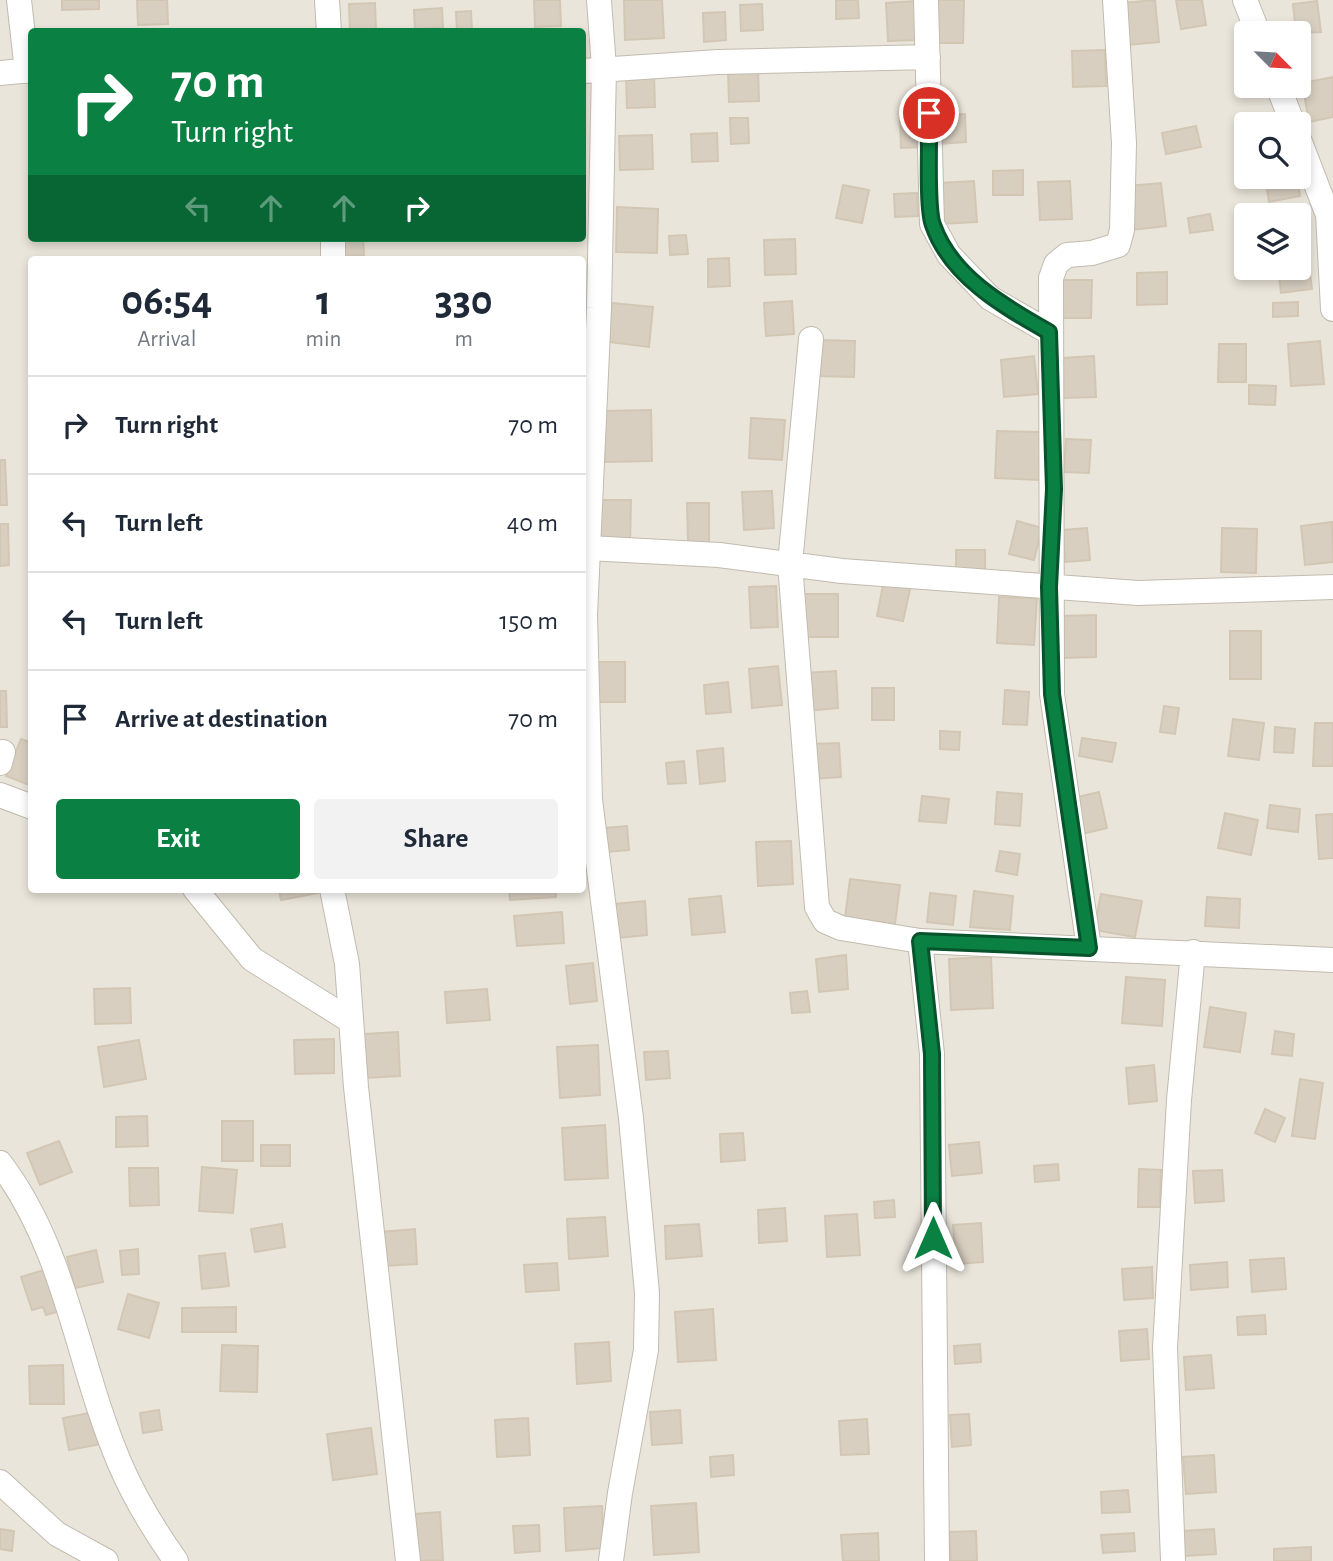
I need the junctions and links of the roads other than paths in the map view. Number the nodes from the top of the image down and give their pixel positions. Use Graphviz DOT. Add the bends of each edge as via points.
graph roads {
  1 [pos="19,0"];
  2 [pos="327,0"];
  3 [pos="599,0"];
  4 [pos="926,0"];
  5 [pos="1115,0"];
  6 [pos="1245,0"];
  7 [pos="1253,21"];
  8 [pos="329,28"];
  9 [pos="928,57"];
  10 [pos="28,64"];
  11 [pos="593,69"];
  12 [pos="28,71"];
  13 [pos="0,73"];
  14 [pos="1311,172"];
  15 [pos="1330,221"];
  16 [pos="1333,309"];
  17 [pos="1049,332"];
  18 [pos="811,339"];
  19 [pos="588,548"];
  20 [pos="790,564"];
  21 [pos="1049,587"];
  22 [pos="1333,587"];
  23 [pos="586,593"];
  24 [pos="586,652"];
  25 [pos="0,795"];
  26 [pos="28,806"];
  27 [pos="198,893"];
  28 [pos="333,893"];
  29 [pos="920,941"];
  30 [pos="1089,948"];
  31 [pos="1194,953"];
  32 [pos="1333,960"];
  33 [pos="351,1021"];
  34 [pos="0,1163"];
  35 [pos="0,1482"];
  36 [pos="106,1561"];
  37 [pos="176,1561"];
  38 [pos="408,1561"];
  39 [pos="611,1561"];
  40 [pos="937,1561"];
  41 [pos="1172,1561"];
  1 -- 10 [label="street"];
  2 -- 8 [label="street"];
  3 -- 11 [label="street"];
  4 -- 9 [label="street"];
  5 -- 17 [label="street" via="1124,143 1122,230 1118,246 1066,255 1056,264 1051,278"];
  6 -- 7 [label="street"];
  9 -- 11 [label="street"];
  9 -- 17 [label="street" via="932,224 949,255 990,298"];
  11 -- 19 [label="street" via="599,309"];
  12 -- 13 [label="street"];
  14 -- 15 [label="street"];
  15 -- 16 [label="street"];
  17 -- 21 [label="street" via="1054,489"];
  18 -- 20 [label="street"];
  19 -- 20 [label="street"];
  19 -- 23 [label="street"];
  20 -- 21 [label="street"];
  20 -- 29 [label="street" via="817,907 825,921 841,928"];
  21 -- 22 [label="street" via="1138,593"];
  21 -- 30 [label="street" via="1052,694"];
  24 -- 39 [label="street" via="590,800 631,1118 647,1293 646,1350"];
  25 -- 26 [label="street"];
  27 -- 33 [label="street" via="252,959"];
  28 -- 33 [label="street"];
  29 -- 30 [label="street"];
  29 -- 40 [label="street" via="932,1054"];
  30 -- 31 [label="street"];
  31 -- 32 [label="street"];
  31 -- 41 [label="street" via="1179,1100 1165,1348"];
  33 -- 38 [label="street"];
  34 -- 37 [label="street" via="23,1193 47,1241 120,1462 148,1522"];
  35 -- 36 [label="street" via="57,1534"];
}
